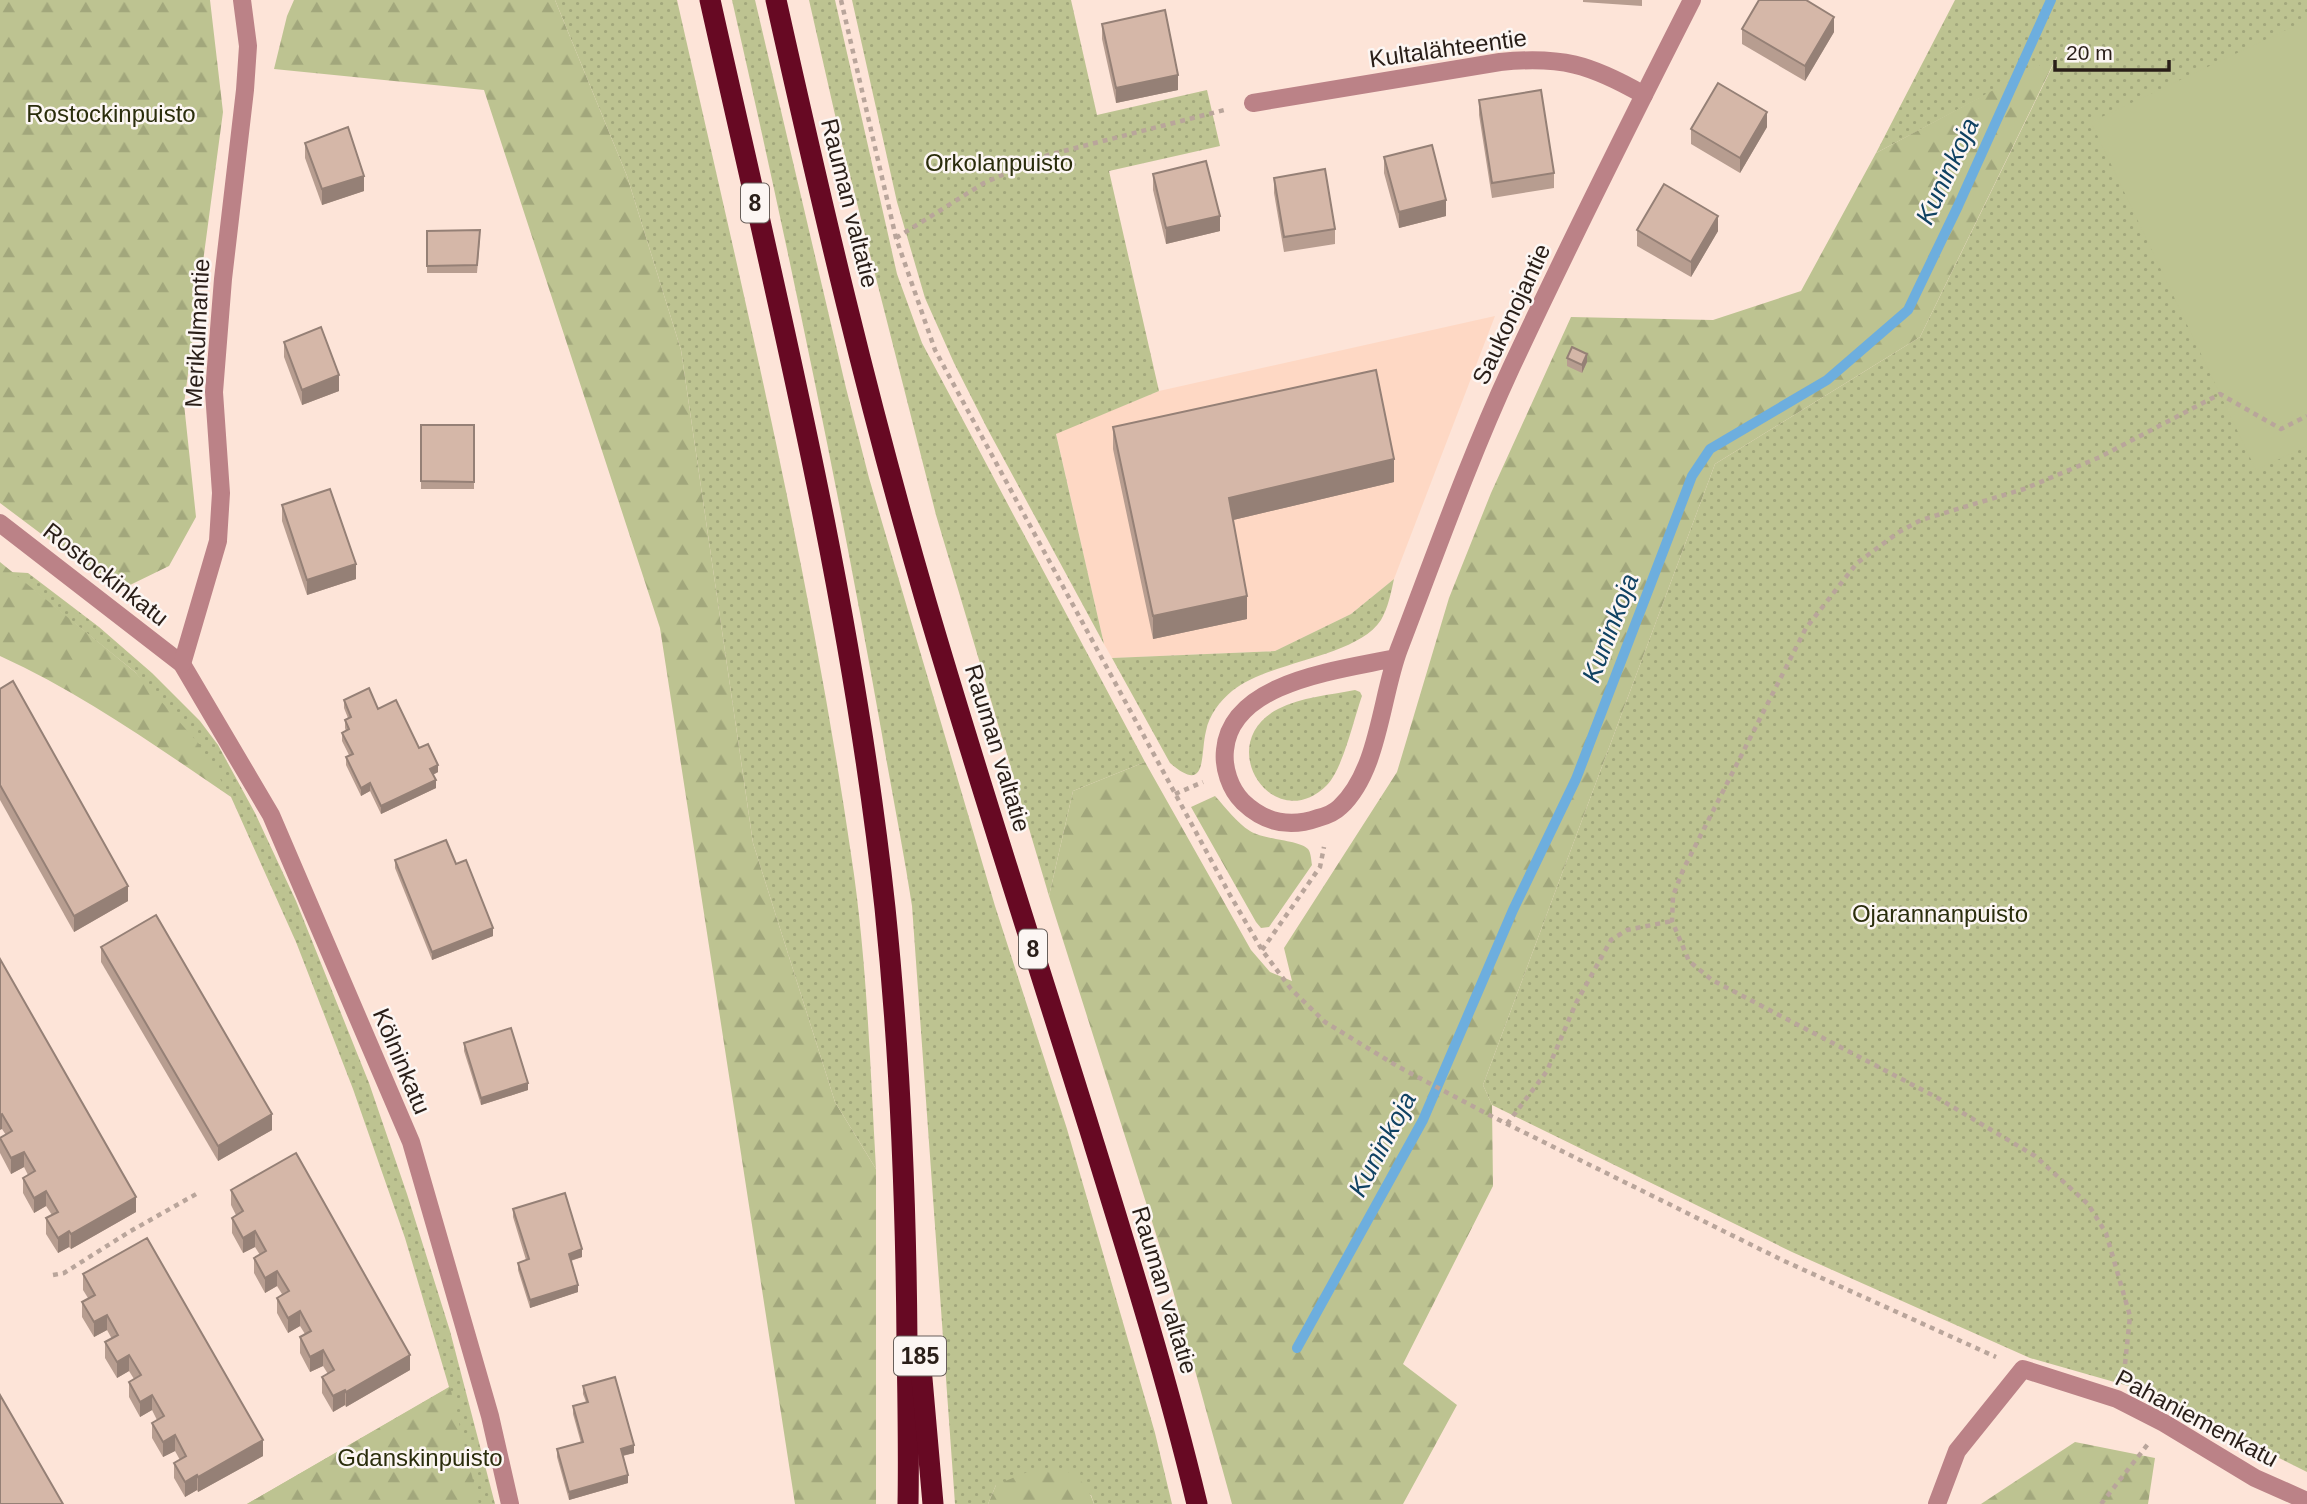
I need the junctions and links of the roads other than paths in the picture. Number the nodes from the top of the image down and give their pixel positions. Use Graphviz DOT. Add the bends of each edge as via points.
graph roads {
  1 [pos="242,0"];
  2 [pos="710,0"];
  3 [pos="776,0"];
  4 [pos="1692,0"];
  5 [pos="1644,95"];
  6 [pos="1253,103"];
  7 [pos="0,523"];
  8 [pos="1395,658"];
  9 [pos="182,664"];
  10 [pos="906,1207"];
  11 [pos="2307,1501"];
  12 [pos="510,1504"];
  13 [pos="908,1504"];
  14 [pos="933,1504"];
  15 [pos="1197,1504"];
  16 [pos="1937,1504"];
  1 -- 9 [label="street, Merikulmantie" via="248,46 245,90 214,392 221,493 218,541"];
  2 -- 10 [label="highway, 8" via="801,407 857,711 885,907"];
  3 -- 15 [label="highway, Rauman valtatie / 8" via="895,493 1139,1290"];
  4 -- 5 [label="street, Saukonojantie"];
  5 -- 6 [label="street, Kultalähteentie" via="1593,68 1533,59"];
  5 -- 8 [label="street, Saukonojantie" via="1510,370"];
  7 -- 9 [label="street, Rostockinkatu"];
  8 -- 8 [label="street, Saukonojantie" via="1280,688 1242,711 1227,734 1224,757 1241,800 1269,820 1287,824 1306,822 1340,807 1366,766"];
  9 -- 12 [label="street, Kölninkatu" via="271,815 411,1142 491,1416"];
  10 -- 13 [label="highway, 8"];
  10 -- 14 [label="highway, 185"];
  11 -- 16 [label="street, Pahaniemenkatu" via="2255,1478 2117,1399 2023,1369 1957,1451"];
}
